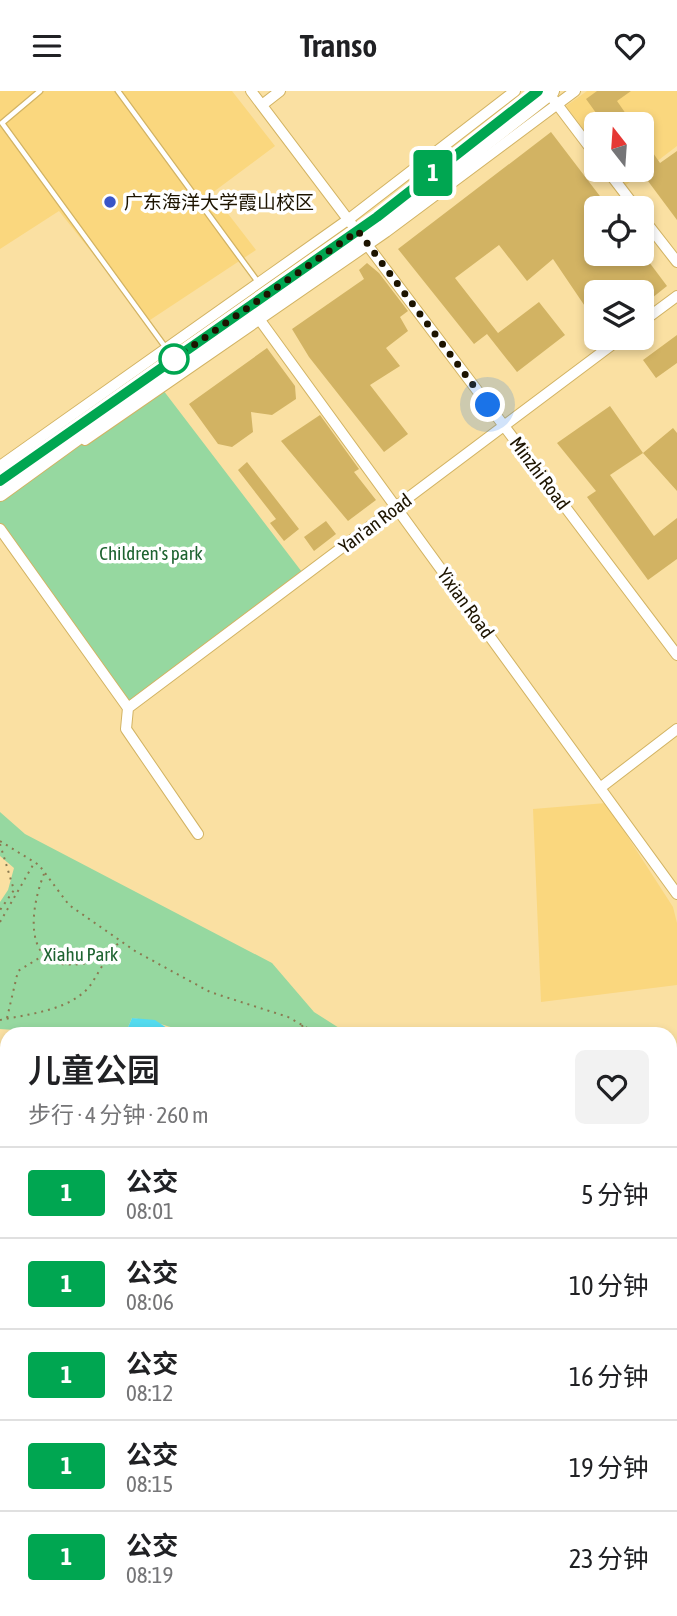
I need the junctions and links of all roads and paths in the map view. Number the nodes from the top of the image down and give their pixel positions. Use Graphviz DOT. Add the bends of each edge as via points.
graph roads {
  1 [pos="40,91"];
  2 [pos="118,91"];
  3 [pos="251,91"];
  4 [pos="280,91"];
  5 [pos="515,91"];
  6 [pos="575,91"];
  7 [pos="546,92"];
  8 [pos="262,105"];
  9 [pos="584,140"];
  10 [pos="616,182"];
  11 [pos="627,196"];
  12 [pos="357,229"];
  13 [pos="654,232"];
  14 [pos="677,262"];
  15 [pos="259,283"];
  16 [pos="677,296"];
  17 [pos="254,312"];
  18 [pos="654,313"];
  19 [pos="167,349"];
  20 [pos="605,350"];
  21 [pos="504,426"];
  22 [pos="0,466"];
  23 [pos="0,481"];
  24 [pos="0,493"];
  25 [pos="0,502"];
  26 [pos="396,507"];
  27 [pos="0,529"];
  28 [pos="677,655"];
  29 [pos="128,708"];
  30 [pos="677,729"];
  31 [pos="600,788"];
  32 [pos="198,834"];
  33 [pos="0,843"];
  34 [pos="33,865"];
  35 [pos="44,873"];
  36 [pos="677,894"];
  37 [pos="0,910"];
  38 [pos="0,922"];
  39 [pos="120,941"];
  40 [pos="45,954"];
  41 [pos="103,960"];
  42 [pos="6,1018"];
  43 [pos="0,1020"];
  44 [pos="302,1025"];
  45 [pos="306,1027"];
  1 -- 19 [label="lane" via="2,123"];
  2 -- 15 [label="lane"];
  3 -- 8 [label="street, Minzhi Road"];
  4 -- 8 [label="street"];
  5 -- 12 [label="street"];
  6 -- 25 [label="street" via="386,232"];
  7 -- 9 [label="street"];
  7 -- 12 [label="main road"];
  8 -- 12 [label="street, Minzhi Road"];
  10 -- 11 [label="street"];
  12 -- 15 [label="street"];
  12 -- 17 [label="main road"];
  12 -- 21 [label="street, Minzhi Road"];
  12 -- 23 [label="main road"];
  13 -- 14 [label="street"];
  15 -- 19 [label="street"];
  16 -- 18 [label="street"];
  17 -- 24 [label="main road"];
  17 -- 26 [label="street, Yixian Road"];
  19 -- 22 [label="street"];
  20 -- 21 [label="street, Yan'an Road"];
  21 -- 26 [label="street, Yan'an Road"];
  21 -- 28 [label="street, Minzhi Road"];
  26 -- 29 [label="street, Yan'an Road"];
  26 -- 31 [label="street, Yixian Road"];
  27 -- 29 [label="street"];
  29 -- 32 [label="street" via="126,729"];
  30 -- 31 [label="street"];
  31 -- 36 [label="street, Yixian Road"];
  33 -- 35 [label="path" via="39,865"];
  33 -- 37 [label="path" via="14,890"];
  34 -- 38 [label="path"];
  35 -- 39 [label="path" via="69,905"];
  35 -- 40 [label="path" via="32,918"];
  39 -- 41 [label="path"];
  39 -- 44 [label="path" via="210,992"];
  40 -- 41 [label="path" via="67,964"];
  40 -- 42 [label="path" via="18,971"];
  41 -- 42 [label="path" via="90,985 55,1009"];
  42 -- 43 [label="path"];
  44 -- 45 [label="path"];
}
